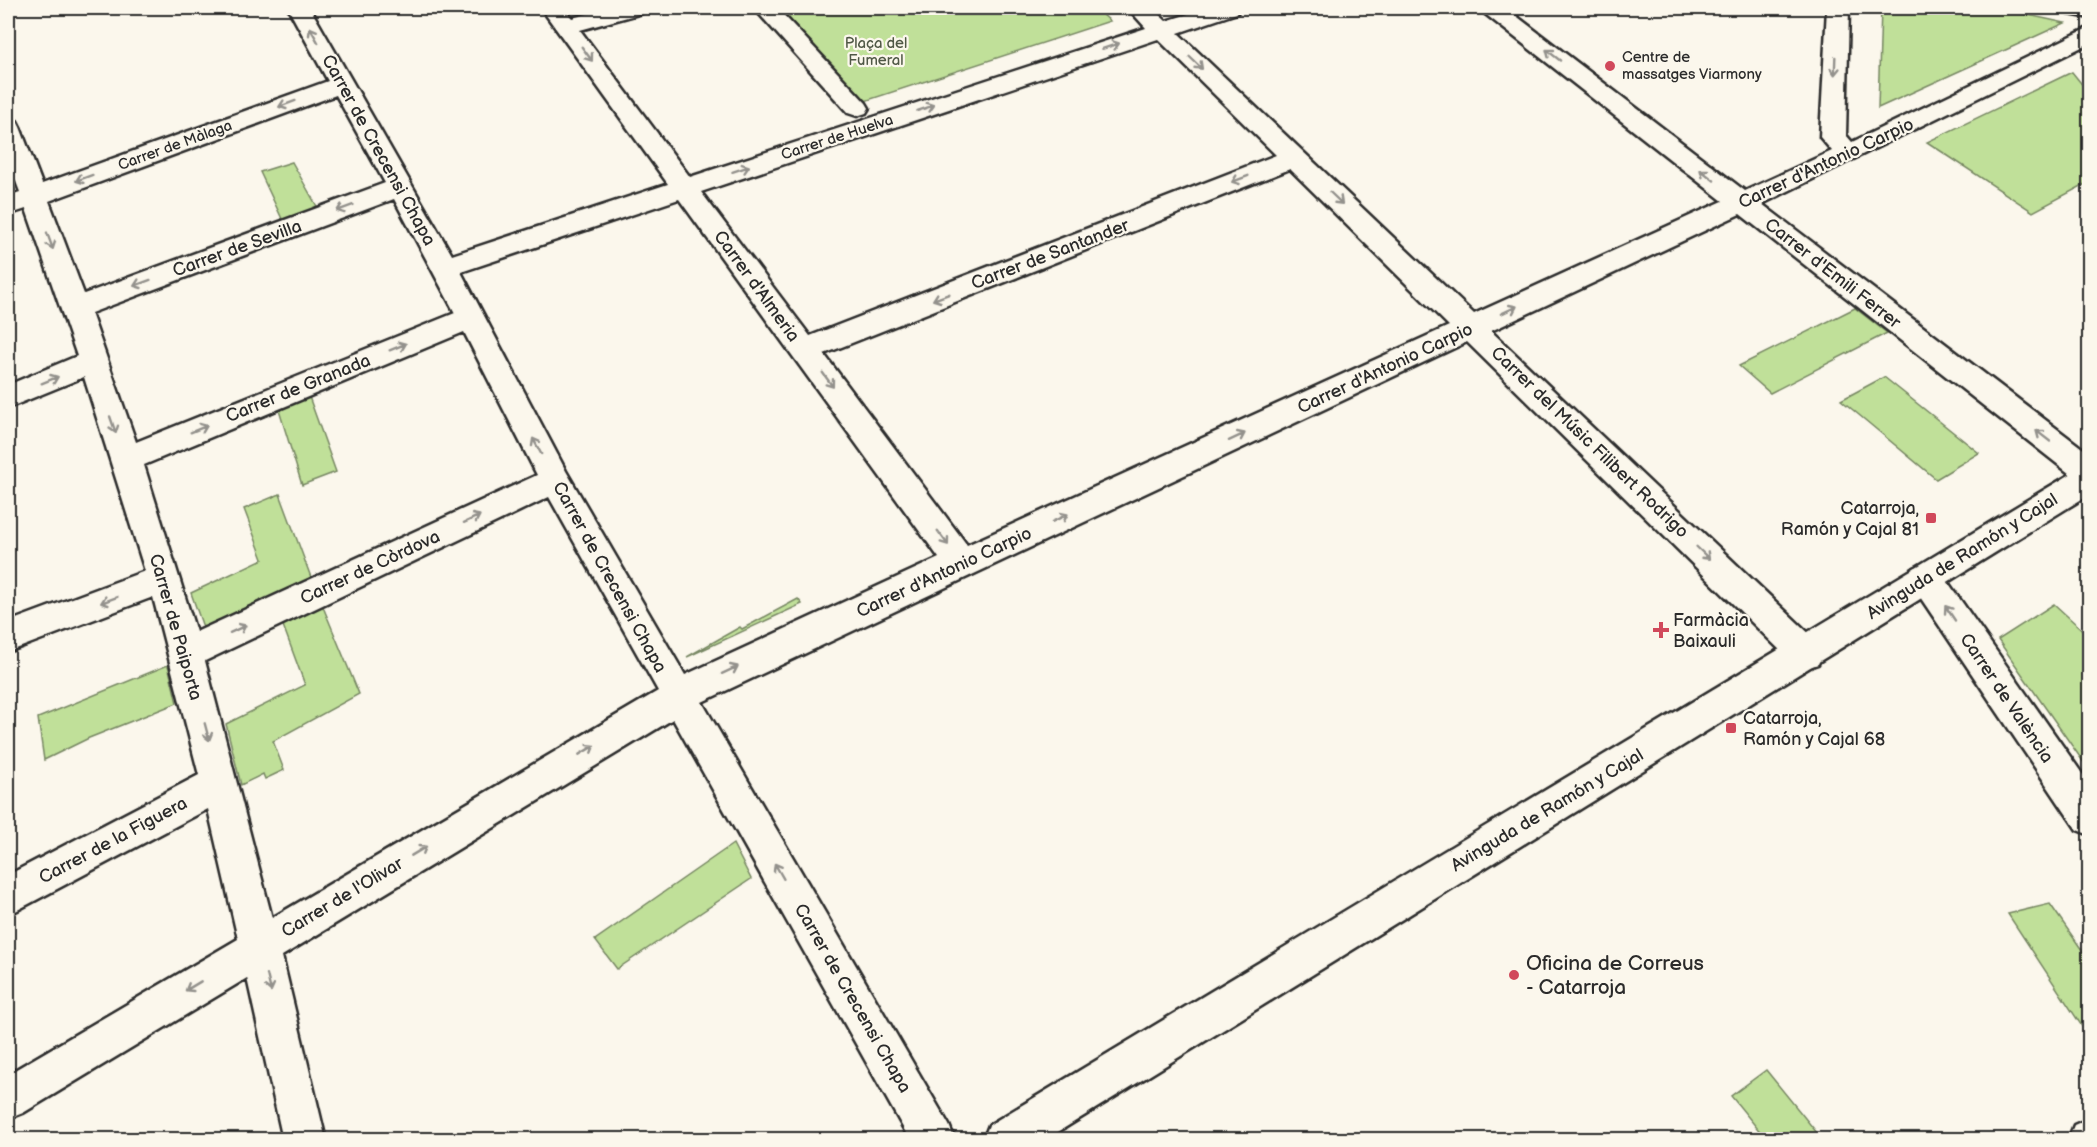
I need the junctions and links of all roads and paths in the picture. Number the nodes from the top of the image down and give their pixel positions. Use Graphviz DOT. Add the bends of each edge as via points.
graph roads {
  1 [pos="299,8"];
  2 [pos="634,8"];
  3 [pos="765,8"];
  4 [pos="1139,8"];
  5 [pos="1229,8"];
  6 [pos="1492,8"];
  7 [pos="1838,8"];
  8 [pos="2072,8"];
  9 [pos="2090,11"];
  10 [pos="560,17"];
  11 [pos="1162,30"];
  12 [pos="2090,34"];
  13 [pos="342,84"];
  14 [pos="856,108"];
  15 [pos="8,127"];
  16 [pos="1848,154"];
  17 [pos="1294,158"];
  18 [pos="400,188"];
  19 [pos="685,188"];
  20 [pos="21,201"];
  21 [pos="1743,203"];
  22 [pos="445,267"];
  23 [pos="74,308"];
  24 [pos="470,318"];
  25 [pos="1472,327"];
  26 [pos="805,350"];
  27 [pos="92,362"];
  28 [pos="8,397"];
  29 [pos="125,459"];
  30 [pos="2090,472"];
  31 [pos="2090,478"];
  32 [pos="555,480"];
  33 [pos="962,564"];
  34 [pos="1926,578"];
  35 [pos="163,579"];
  36 [pos="8,637"];
  37 [pos="1806,653"];
  38 [pos="185,654"];
  39 [pos="678,696"];
  40 [pos="219,784"];
  41 [pos="2090,818"];
  42 [pos="8,896"];
  43 [pos="261,945"];
  44 [pos="8,1098"];
  45 [pos="305,1140"];
  46 [pos="934,1140"];
  47 [pos="1004,1140"];
  13 -- 1 [label="street, Carrer de Crecensi Chapa, one-way"];
  2 -- 10 [label="street"];
  3 -- 14 [label="street"];
  4 -- 11 [label="street, Carrer del Músic Filibert Rodrigo"];
  5 -- 11 [label="street, Carrer de Huelva"];
  21 -- 6 [label="street, Carrer d'Emili Ferrer, one-way"];
  7 -- 16 [label="street, one-way" via="1833,137"];
  8 -- 9 [label="street"];
  10 -- 19 [label="street, Carrer d'Almeria, one-way"];
  11 -- 17 [label="street, Carrer del Músic Filibert Rodrigo, one-way"];
  19 -- 11 [label="street, Carrer de Huelva, one-way"];
  12 -- 16 [label="street, Carrer d'Antonio Carpio"];
  13 -- 18 [label="street, Carrer de Crecensi Chapa"];
  13 -- 20 [label="street, Carrer de Màlaga, one-way"];
  15 -- 20 [label="street, Carrer de Paiporta"];
  16 -- 21 [label="street, Carrer d'Antonio Carpio"];
  17 -- 25 [label="street, Carrer del Músic Filibert Rodrigo, one-way"];
  17 -- 26 [label="street, Carrer de Santander, one-way"];
  18 -- 22 [label="street, Carrer de Crecensi Chapa"];
  18 -- 23 [label="street, Carrer de Sevilla, one-way"];
  19 -- 22 [label="street, Carrer de Huelva"];
  19 -- 26 [label="street, Carrer d'Almeria"];
  20 -- 23 [label="street, Carrer de Paiporta, one-way"];
  25 -- 21 [label="street, Carrer d'Antonio Carpio, one-way"];
  30 -- 21 [label="street, Carrer d'Emili Ferrer, one-way"];
  22 -- 24 [label="street, Carrer de Crecensi Chapa"];
  23 -- 27 [label="street, Carrer de Paiporta"];
  29 -- 24 [label="street, Carrer de Granada, one-way"];
  32 -- 24 [label="street, Carrer de Crecensi Chapa, one-way"];
  33 -- 25 [label="street, Carrer d'Antonio Carpio, one-way"];
  25 -- 37 [label="street, Carrer del Músic Filibert Rodrigo, one-way"];
  26 -- 33 [label="street, Carrer d'Almeria, one-way"];
  28 -- 27 [label="street, one-way"];
  27 -- 29 [label="street, Carrer de Paiporta, one-way"];
  29 -- 35 [label="street, Carrer de Paiporta"];
  31 -- 34 [label="street, Avinguda de Ramón y Cajal"];
  38 -- 32 [label="street, Carrer de Còrdova, one-way"];
  32 -- 39 [label="street, Carrer de Crecensi Chapa"];
  39 -- 33 [label="street, Carrer d'Antonio Carpio, one-way"];
  34 -- 37 [label="street, Avinguda de Ramón y Cajal"];
  41 -- 34 [label="street, Carrer de València, one-way"];
  35 -- 36 [label="street, one-way"];
  35 -- 38 [label="street, Carrer de Paiporta"];
  37 -- 47 [label="street, Avinguda de Ramón y Cajal"];
  38 -- 40 [label="street, Carrer de Paiporta, one-way"];
  43 -- 39 [label="street, Carrer de l'Olivar, one-way"];
  46 -- 39 [label="street, Carrer de Crecensi Chapa, one-way"];
  40 -- 42 [label="street, Carrer de la Figuera"];
  40 -- 43 [label="street, Carrer de Paiporta"];
  43 -- 44 [label="street, Carrer de l'Olivar, one-way"];
  43 -- 45 [label="street, Carrer de Paiporta, one-way"];
}
